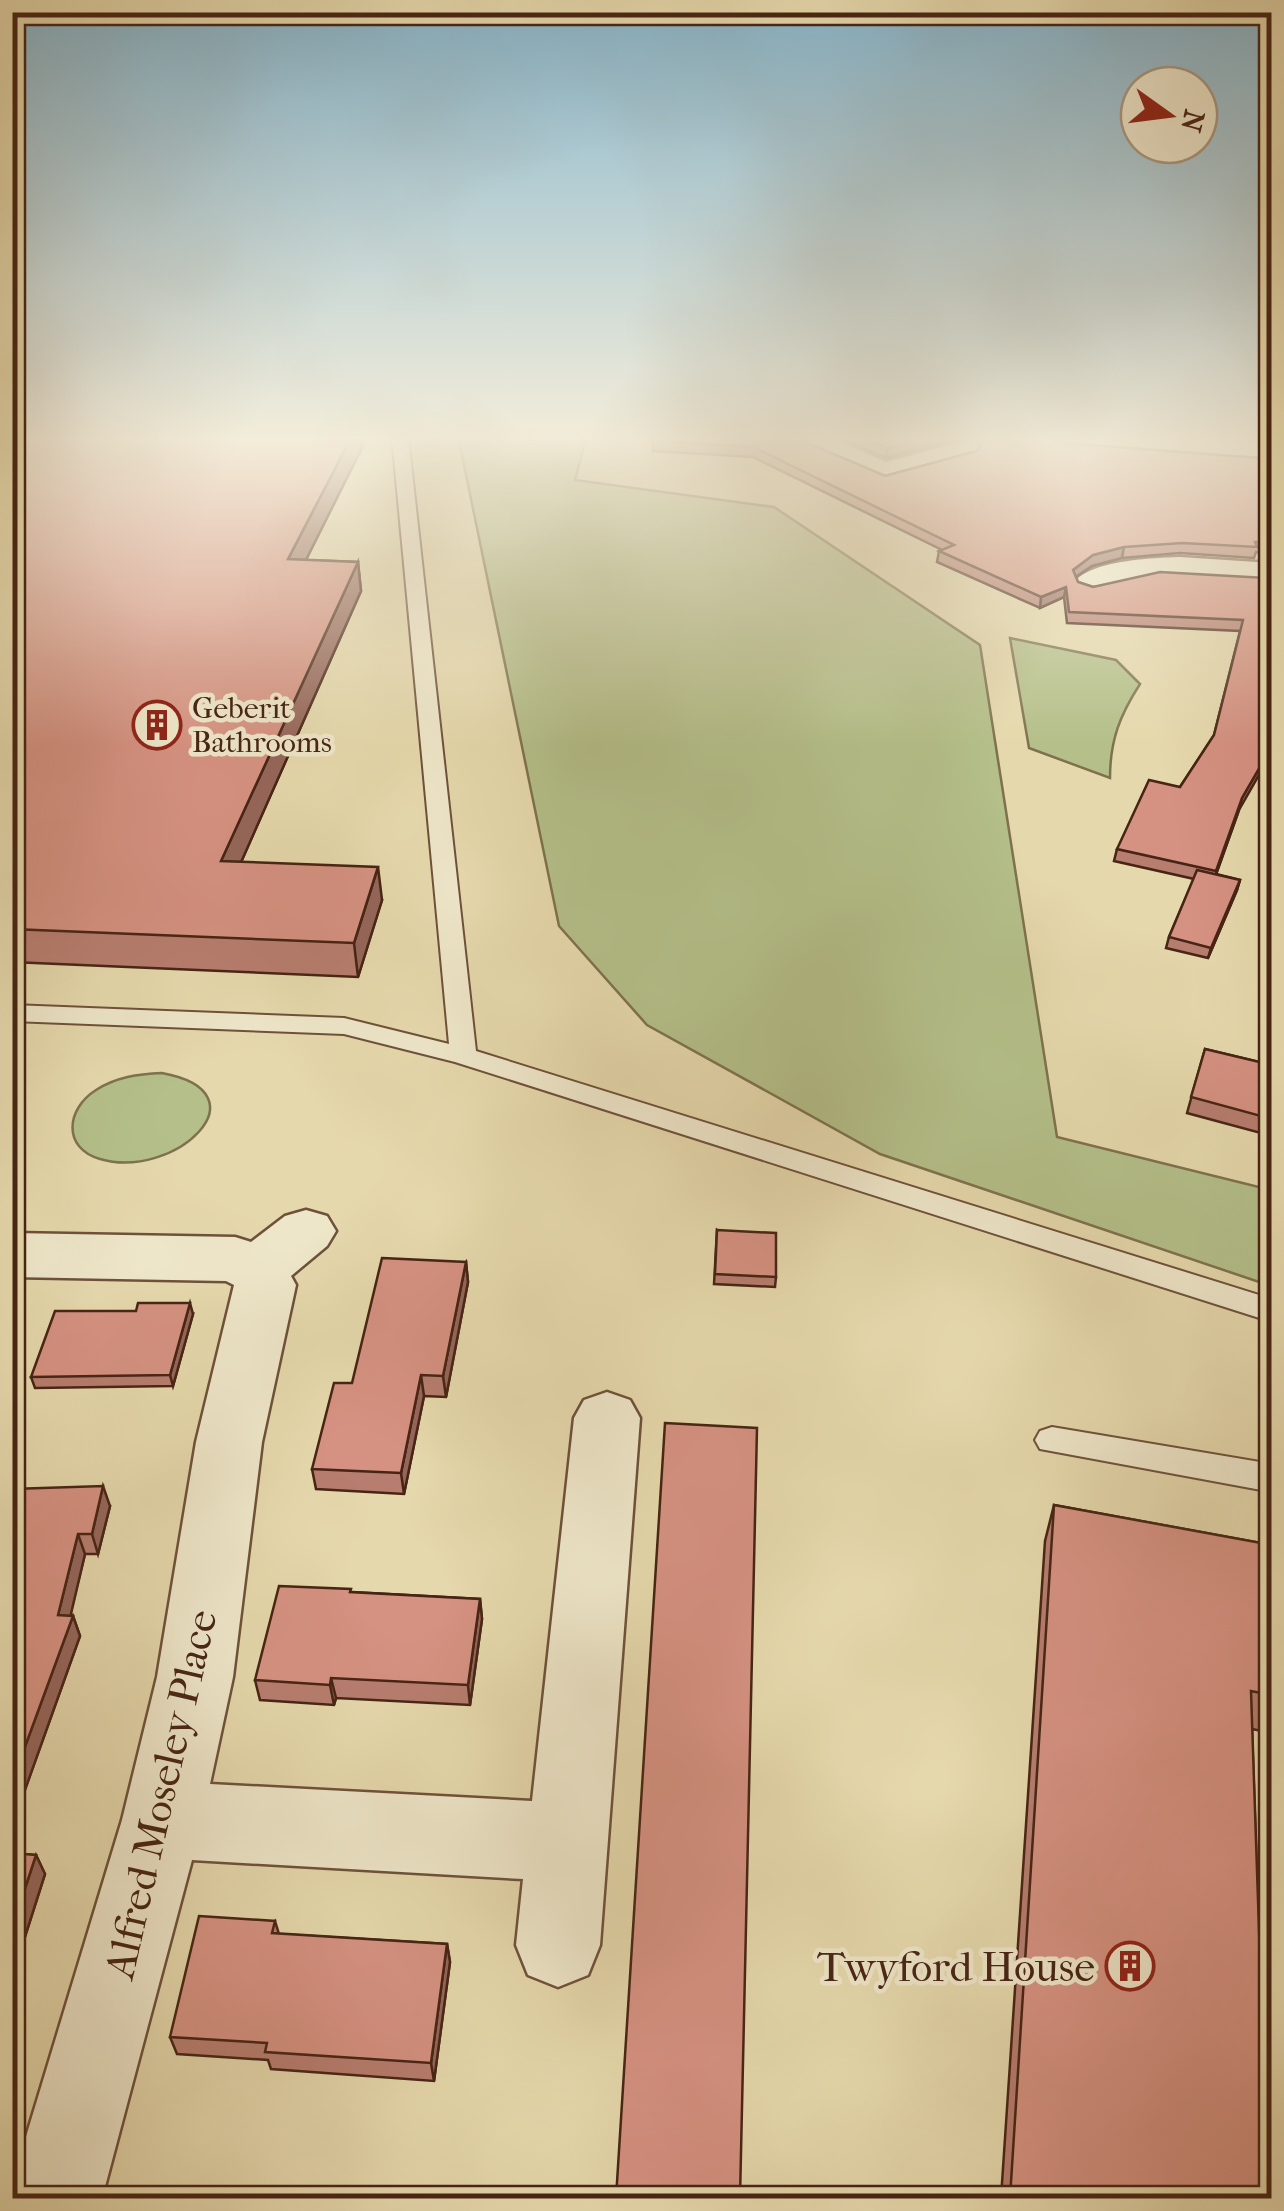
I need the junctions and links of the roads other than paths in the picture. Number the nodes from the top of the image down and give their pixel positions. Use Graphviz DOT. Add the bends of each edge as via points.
graph roads {
  1 [pos="410,539"];
  2 [pos="1064,554"];
  3 [pos="1272,574"];
  4 [pos="12,1013"];
  5 [pos="463,1056"];
  6 [pos="12,1255"];
  7 [pos="1272,1311"];
  8 [pos="607,1418"];
  9 [pos="1052,1440"];
  10 [pos="1272,1478"];
  11 [pos="162,1820"];
  12 [pos="567,1842"];
  13 [pos="558,1945"];
  14 [pos="56,2198"];
  1 -- 5 [label="lane"];
  2 -- 3 [label="street" via="1106,577 1179,567"];
  4 -- 5 [label="lane" via="344,1026"];
  5 -- 7 [label="lane"];
  6 -- 11 [label="street, Alfred Moseley Place" via="235,1259 282,1250 265,1285 229,1442 196,1678"];
  8 -- 12 [label="street"];
  9 -- 10 [label="lane"];
  11 -- 12 [label="street"];
  11 -- 14 [label="street, Alfred Moseley Place"];
  12 -- 13 [label="street"];
}
